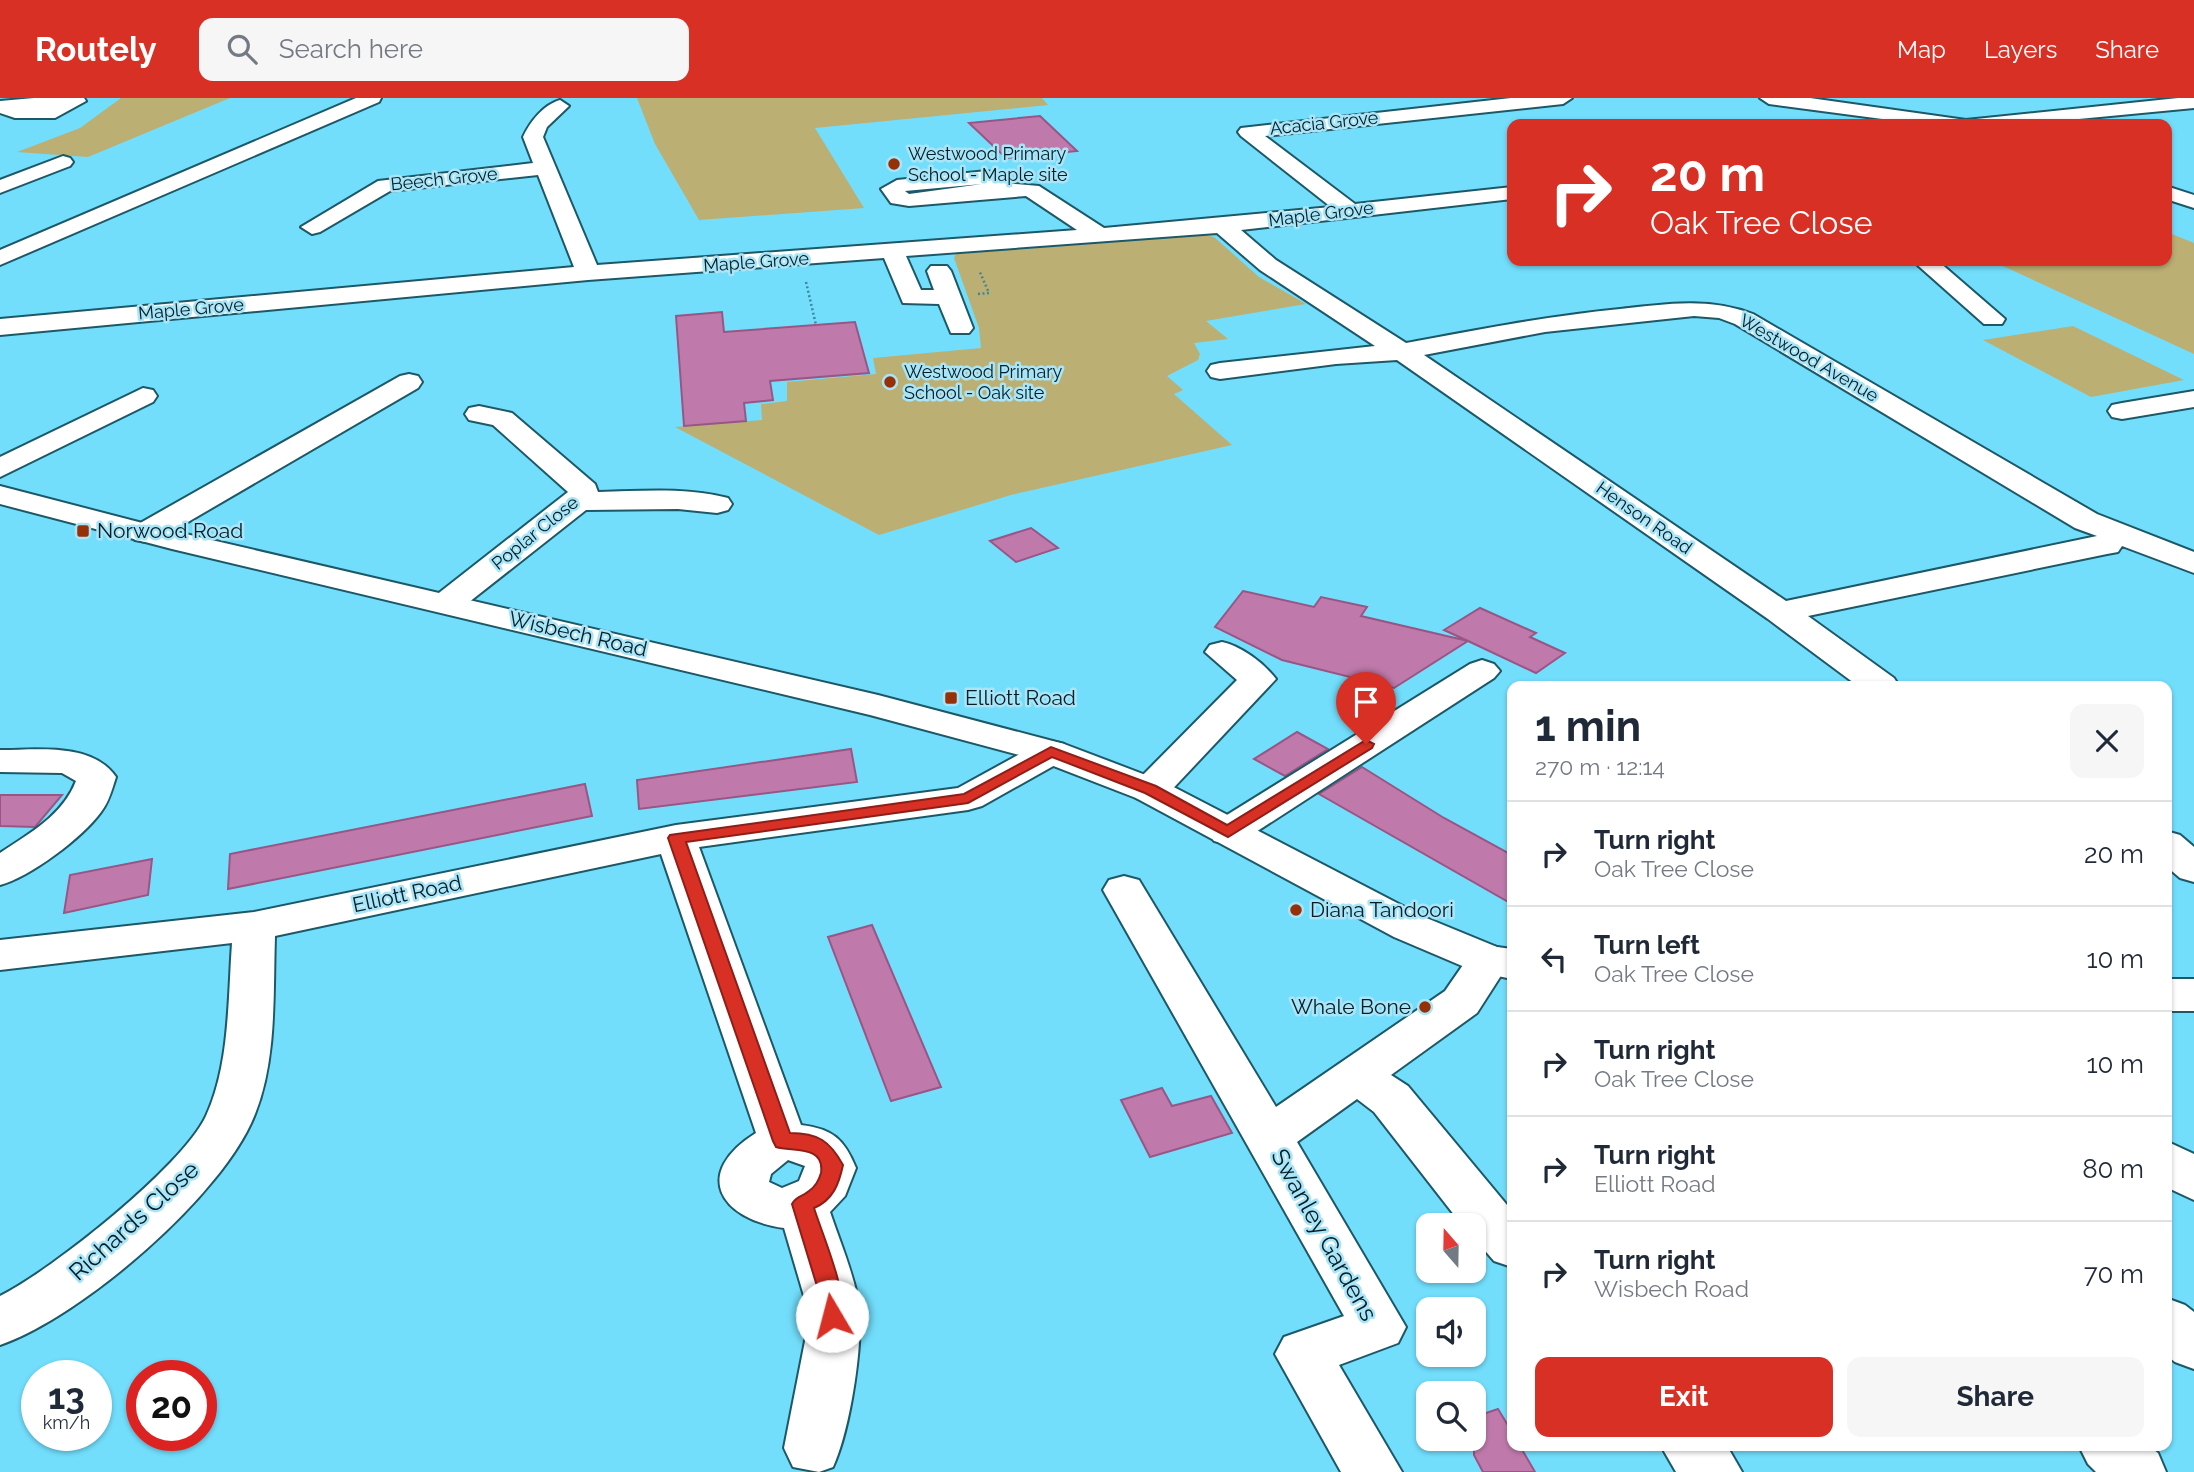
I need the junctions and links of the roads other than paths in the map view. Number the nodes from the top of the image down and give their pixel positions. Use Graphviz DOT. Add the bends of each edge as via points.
graph roads {
  1 [pos="372,98"];
  2 [pos="1563,98"];
  3 [pos="1769,98"];
  4 [pos="1522,102"];
  5 [pos="2194,102"];
  6 [pos="560,106"];
  7 [pos="0,107"];
  8 [pos="20,107"];
  9 [pos="1553,119"];
  10 [pos="1923,119"];
  11 [pos="2023,119"];
  12 [pos="63,162"];
  13 [pos="546,168"];
  14 [pos="0,187"];
  15 [pos="999,190"];
  16 [pos="1507,194"];
  17 [pos="2172,194"];
  18 [pos="2194,202"];
  19 [pos="2194,210"];
  20 [pos="1350,211"];
  21 [pos="2172,211"];
  22 [pos="1222,226"];
  23 [pos="312,227"];
  24 [pos="1101,236"];
  25 [pos="933,249"];
  26 [pos="893,252"];
  27 [pos="0,258"];
  28 [pos="1930,266"];
  29 [pos="588,274"];
  30 [pos="947,297"];
  31 [pos="1993,319"];
  32 [pos="0,327"];
  33 [pos="960,328"];
  34 [pos="1402,352"];
  35 [pos="1220,371"];
  36 [pos="409,382"];
  37 [pos="144,396"];
  38 [pos="2194,399"];
  39 [pos="2122,411"];
  40 [pos="479,414"];
  41 [pos="0,468"];
  42 [pos="0,495"];
  43 [pos="579,501"];
  44 [pos="717,504"];
  45 [pos="2116,533"];
  46 [pos="146,534"];
  47 [pos="2194,563"];
  48 [pos="447,603"];
  49 [pos="1780,612"];
  50 [pos="1222,652"];
  51 [pos="1482,671"];
  52 [pos="1874,681"];
  53 [pos="1051,752"];
  54 [pos="0,761"];
  55 [pos="1150,790"];
  56 [pos="1228,832"];
  57 [pos="676,838"];
  58 [pos="2172,849"];
  59 [pos="2194,869"];
  60 [pos="0,872"];
  61 [pos="1124,890"];
  62 [pos="254,926"];
  63 [pos="0,956"];
  64 [pos="1500,962"];
  65 [pos="2172,995"];
  66 [pos="2194,995"];
  67 [pos="1356,1074"];
  68 [pos="1269,1137"];
  69 [pos="2172,1164"];
  70 [pos="2194,1180"];
  71 [pos="1507,1240"];
  72 [pos="0,1322"];
  73 [pos="2172,1326"];
  74 [pos="2194,1345"];
  75 [pos="813,1448"];
  76 [pos="1694,1451"];
  77 [pos="2114,1451"];
  78 [pos="1373,1472"];
  79 [pos="1713,1472"];
  80 [pos="2137,1472"];
  1 -- 27 [label="street"];
  2 -- 4 [label="street, Acacia Grove"];
  3 -- 10 [label="street"];
  4 -- 9 [label="street"];
  4 -- 20 [label="street, Acacia Grove" via="1251,131 1248,135"];
  5 -- 11 [label="street"];
  6 -- 13 [label="street" via="539,124 533,138"];
  7 -- 8 [label="street"];
  12 -- 14 [label="street"];
  13 -- 23 [label="street, Beech Grove" via="385,185"];
  13 -- 29 [label="street"];
  15 -- 24 [label="street" via="1032,190"];
  16 -- 20 [label="street, Maple Grove"];
  17 -- 18 [label="street"];
  19 -- 21 [label="street"];
  20 -- 22 [label="street, Maple Grove"];
  22 -- 24 [label="street, Maple Grove"];
  22 -- 34 [label="street, Henson Road" via="1268,265"];
  24 -- 25 [label="street, Maple Grove"];
  25 -- 26 [label="street, Maple Grove"];
  25 -- 30 [label="street"];
  26 -- 29 [label="street, Maple Grove"];
  26 -- 30 [label="street" via="912,298"];
  28 -- 31 [label="street"];
  29 -- 32 [label="street, Maple Grove"];
  30 -- 33 [label="street"];
  34 -- 35 [label="street, Westwood Avenue"];
  34 -- 45 [label="street, Westwood Avenue" via="1545,324 1694,309 1723,311 1744,319 2086,521"];
  34 -- 49 [label="street, Henson Road"];
  36 -- 46 [label="street"];
  37 -- 41 [label="street"];
  38 -- 39 [label="street"];
  40 -- 43 [label="street, Poplar Close" via="502,419 564,472 584,490"];
  42 -- 46 [label="street, Wisbech Road"];
  43 -- 44 [label="street"];
  43 -- 48 [label="street, Poplar Close"];
  45 -- 47 [label="street, Westwood Avenue"];
  45 -- 49 [label="street" via="2107,545"];
  46 -- 48 [label="street, Wisbech Road"];
  48 -- 53 [label="street, Wisbech Road"];
  49 -- 52 [label="street, Henson Road"];
  50 -- 55 [label="street" via="1258,679"];
  51 -- 56 [label="street"];
  53 -- 55 [label="street, Wisbech Road"];
  53 -- 57 [label="street, Elliott Road" via="968,798"];
  54 -- 60 [label="street" via="69,762 97,777 86,806"];
  55 -- 56 [label="street, Wisbech Road"];
  56 -- 64 [label="street, Wisbech Road" via="1409,927"];
  57 -- 62 [label="street, Elliott Road"];
  57 -- 75 [label="street" via="783,1141 805,1141 823,1150 832,1165 829,1183 816,1198 802,1204 831,1296 832,1336"];
  58 -- 59 [label="street"];
  61 -- 68 [label="street, Swanley Gardens"];
  62 -- 63 [label="street, Elliott Road"];
  62 -- 72 [label="street, Richards Close" via="246,1066 230,1119 192,1174 76,1276"];
  64 -- 67 [label="street, Swanley Gardens" via="1461,1002"];
  65 -- 66 [label="street"];
  67 -- 68 [label="street, Swanley Gardens"];
  67 -- 71 [label="street" via="1391,1099"];
  68 -- 78 [label="street, Swanley Gardens" via="1379,1327 1303,1354"];
  69 -- 70 [label="street"];
  73 -- 74 [label="street"];
  76 -- 79 [label="street"];
  77 -- 80 [label="street"];
}
